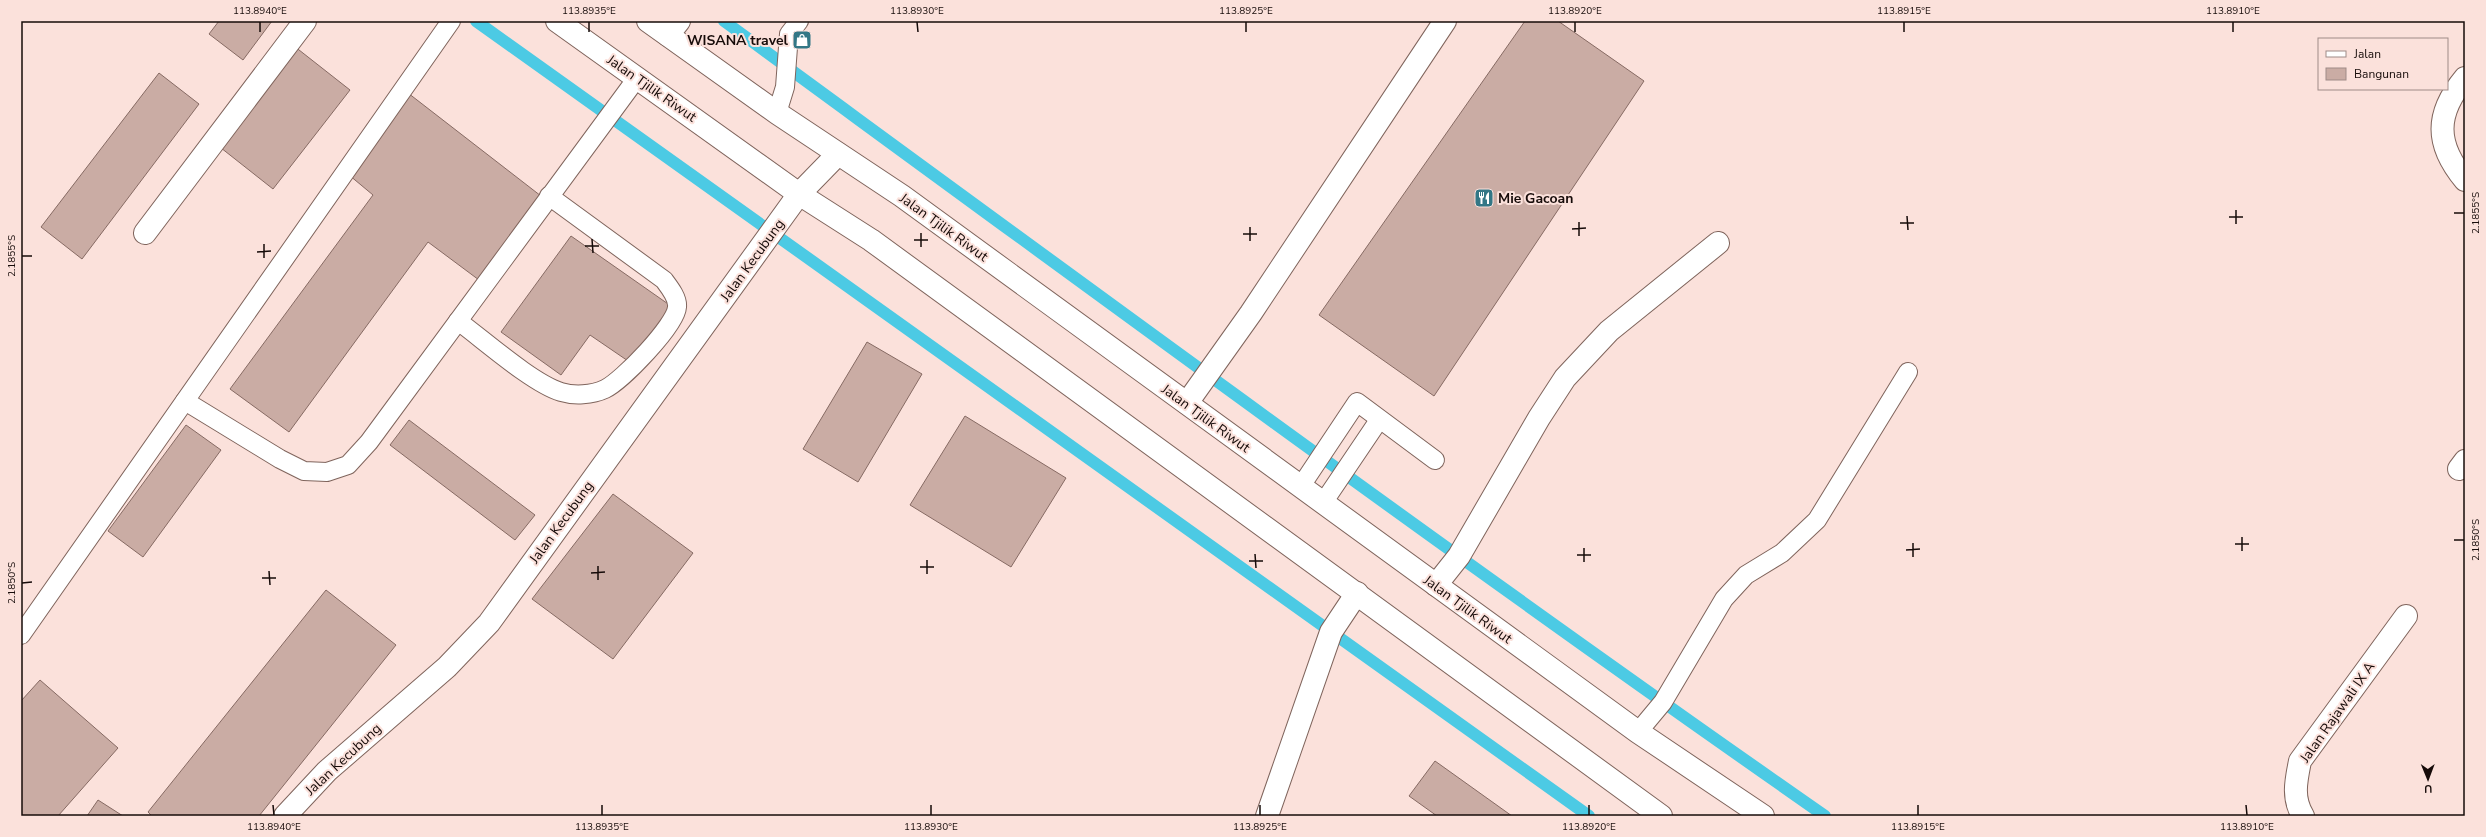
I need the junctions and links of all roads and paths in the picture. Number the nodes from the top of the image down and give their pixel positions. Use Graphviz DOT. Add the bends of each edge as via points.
graph roads {
  1 [pos="305,21"];
  2 [pos="451,21"];
  3 [pos="557,21"];
  4 [pos="648,21"];
  5 [pos="798,21"];
  6 [pos="1445,21"];
  7 [pos="673,28"];
  8 [pos="637,78"];
  9 [pos="2465,78"];
  10 [pos="777,113"];
  11 [pos="838,154"];
  12 [pos="2465,180"];
  13 [pos="799,194"];
  14 [pos="550,196"];
  15 [pos="145,233"];
  16 [pos="1718,243"];
  17 [pos="458,321"];
  18 [pos="1908,372"];
  19 [pos="185,401"];
  20 [pos="1187,403"];
  21 [pos="1379,420"];
  22 [pos="1435,460"];
  23 [pos="1301,486"];
  24 [pos="1323,503"];
  25 [pos="1436,585"];
  26 [pos="1357,593"];
  27 [pos="2406,616"];
  28 [pos="21,635"];
  29 [pos="1638,732"];
  30 [pos="285,816"];
  31 [pos="1267,816"];
  32 [pos="1661,816"];
  33 [pos="1763,816"];
  34 [pos="2303,816"];
  1 -- 15 [label="main road"];
  2 -- 19 [label="lane"];
  3 -- 8 [label="main road, Jalan Tjilik Riwut"];
  4 -- 7 [label="main road, Jalan Tjilik Riwut"];
  5 -- 10 [label="lane" via="789,34 785,87"];
  6 -- 20 [label="main road" via="1251,313"];
  7 -- 10 [label="main road, Jalan Tjilik Riwut"];
  8 -- 13 [label="main road, Jalan Tjilik Riwut"];
  8 -- 14 [label="lane"];
  9 -- 12 [label="main road" via="2451,95 2442,123 2445,147"];
  10 -- 11 [label="main road, Jalan Tjilik Riwut"];
  11 -- 13 [label="main road, Jalan Kecubung"];
  11 -- 20 [label="main road, Jalan Tjilik Riwut" via="902,196"];
  13 -- 26 [label="main road, Jalan Tjilik Riwut" via="871,240"];
  13 -- 30 [label="main road, Jalan Kecubung" via="488,623 447,667 327,771"];
  14 -- 17 [label="lane"];
  14 -- 17 [label="lane" via="664,280 673,292 677,308 670,324 629,372 606,389 582,395 561,392 539,381"];
  16 -- 25 [label="main road" via="1609,331 1566,378 1538,418 1459,556"];
  17 -- 19 [label="lane" via="369,442 348,465 327,472 304,471"];
  18 -- 29 [label="lane" via="1817,520 1782,553 1746,575 1724,599 1663,702"];
  19 -- 28 [label="lane"];
  20 -- 23 [label="main road, Jalan Tjilik Riwut"];
  21 -- 22 [label="lane"];
  21 -- 23 [label="lane" via="1357,402"];
  21 -- 24 [label="lane"];
  23 -- 24 [label="main road, Jalan Tjilik Riwut"];
  24 -- 25 [label="main road, Jalan Tjilik Riwut"];
  25 -- 29 [label="main road, Jalan Tjilik Riwut"];
  26 -- 31 [label="main road" via="1331,632"];
  26 -- 32 [label="main road, Jalan Tjilik Riwut"];
  27 -- 34 [label="main road, Jalan Rajawali IX A" via="2300,761 2295,785 2296,805"];
  29 -- 33 [label="main road, Jalan Tjilik Riwut"];
}
